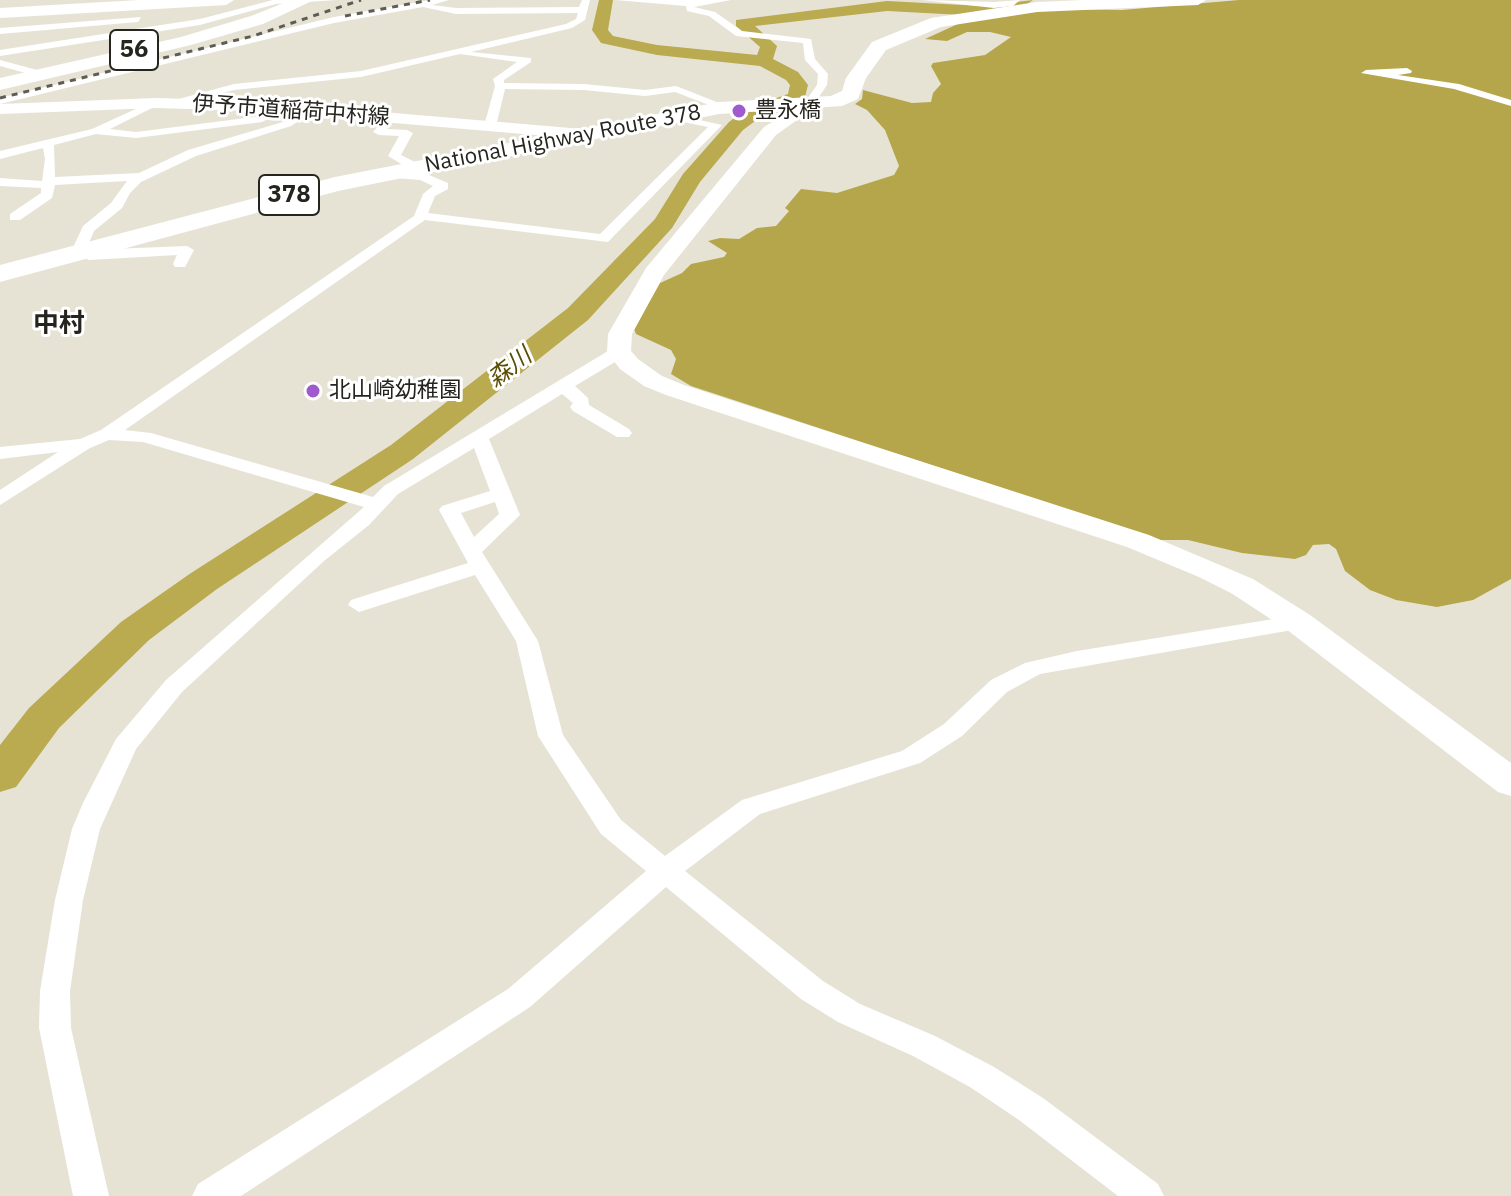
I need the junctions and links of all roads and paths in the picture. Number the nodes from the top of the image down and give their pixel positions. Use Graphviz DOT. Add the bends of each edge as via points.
graph roads {
  1 [pos="194,0"];
  2 [pos="218,0"];
  3 [pos="226,0"];
  4 [pos="332,0"];
  5 [pos="445,0"];
  6 [pos="619,0"];
  7 [pos="727,0"];
  8 [pos="926,0"];
  9 [pos="1016,0"];
  10 [pos="1143,0"];
  11 [pos="1198,0"];
  12 [pos="291,2"];
  13 [pos="419,4"];
  14 [pos="459,4"];
  15 [pos="690,4"];
  16 [pos="584,5"];
  17 [pos="1108,6"];
  18 [pos="249,8"];
  19 [pos="0,13"];
  20 [pos="0,28"];
  21 [pos="448,52"];
  22 [pos="0,53"];
  23 [pos="0,63"];
  24 [pos="1407,71"];
  25 [pos="33,72"];
  26 [pos="0,82"];
  27 [pos="500,86"];
  28 [pos="0,101"];
  29 [pos="163,103"];
  30 [pos="1511,103"];
  31 [pos="78,105"];
  32 [pos="799,106"];
  33 [pos="735,107"];
  34 [pos="286,108"];
  35 [pos="0,109"];
  36 [pos="309,110"];
  37 [pos="389,117"];
  38 [pos="673,117"];
  39 [pos="490,126"];
  40 [pos="98,130"];
  41 [pos="582,134"];
  42 [pos="48,142"];
  43 [pos="0,155"];
  44 [pos="417,168"];
  45 [pos="387,174"];
  46 [pos="143,177"];
  47 [pos="0,182"];
  48 [pos="48,183"];
  49 [pos="422,216"];
  50 [pos="15,217"];
  51 [pos="78,252"];
  52 [pos="180,264"];
  53 [pos="0,274"];
  54 [pos="619,352"];
  55 [pos="564,386"];
  56 [pos="623,433"];
  57 [pos="107,434"];
  58 [pos="479,437"];
  59 [pos="83,444"];
  60 [pos="0,453"];
  61 [pos="503,493"];
  62 [pos="0,499"];
  63 [pos="376,504"];
  64 [pos="475,559"];
  65 [pos="359,605"];
  66 [pos="1298,622"];
  67 [pos="1511,782"];
  68 [pos="664,872"];
  69 [pos="91,1196"];
  70 [pos="210,1196"];
  71 [pos="1146,1196"];
  1 -- 19 [label="street"];
  2 -- 18 [label="street" via="217,4"];
  3 -- 19 [label="highway"];
  4 -- 12 [label="street"];
  5 -- 13 [label="street"];
  6 -- 15 [label="street"];
  7 -- 15 [label="street"];
  8 -- 9 [label="street" via="994,5"];
  10 -- 17 [label="street"];
  11 -- 17 [label="highway, National Highway Route 378 / 378"];
  12 -- 18 [label="highway, 56"];
  13 -- 14 [label="street"];
  13 -- 16 [label="street" via="456,11"];
  13 -- 28 [label="street"];
  15 -- 32 [label="street" via="736,33 808,41 810,60 823,74 822,85"];
  16 -- 21 [label="street" via="579,22 569,26"];
  17 -- 32 [label="highway, National Highway Route 378 / 378" via="1037,7 930,24 875,50 848,97"];
  18 -- 20 [label="street"];
  18 -- 22 [label="street" via="200,22"];
  18 -- 25 [label="highway, 56"];
  18 -- 26 [label="highway, 56" via="185,41"];
  21 -- 27 [label="street" via="527,60 499,78"];
  21 -- 29 [label="street" via="349,76 234,87"];
  23 -- 25 [label="street"];
  24 -- 30 [label="street" via="1366,73 1455,86"];
  25 -- 26 [label="highway, 56"];
  27 -- 33 [label="street" via="641,93 676,89"];
  27 -- 39 [label="street"];
  29 -- 31 [label="street, 伊予市道稲荷中村線"];
  29 -- 34 [label="street, 伊予市道稲荷中村線"];
  29 -- 40 [label="street"];
  31 -- 35 [label="street, 伊予市道稲荷中村線"];
  31 -- 40 [label="street"];
  32 -- 33 [label="highway, National Highway Route 378 / 378"];
  32 -- 54 [label="street" via="770,131 654,273 624,324"];
  33 -- 38 [label="highway, National Highway Route 378 / 378"];
  34 -- 36 [label="street, 伊予市道稲荷中村線"];
  34 -- 40 [label="street" via="242,124 136,135"];
  36 -- 37 [label="street, 伊予市道稲荷中村線"];
  36 -- 46 [label="street" via="287,124 192,153"];
  37 -- 39 [label="street, 伊予市道稲荷中村線"];
  37 -- 44 [label="street" via="379,132 407,133 394,156"];
  38 -- 41 [label="highway, National Highway Route 378 / 378"];
  38 -- 49 [label="street" via="716,125 603,239"];
  39 -- 41 [label="street, 伊予市道稲荷中村線"];
  40 -- 42 [label="street"];
  41 -- 44 [label="highway, National Highway Route 378 / 378"];
  42 -- 43 [label="street"];
  42 -- 48 [label="street"];
  44 -- 45 [label="highway, National Highway Route 378 / 378"];
  45 -- 49 [label="street" via="422,176 443,186 429,194"];
  45 -- 51 [label="highway, National Highway Route 378 / 378"];
  46 -- 48 [label="street"];
  46 -- 51 [label="street" via="88,229"];
  47 -- 48 [label="street"];
  48 -- 50 [label="street" via="47,195"];
  49 -- 57 [label="street"];
  51 -- 52 [label="street" via="89,256 187,250"];
  51 -- 53 [label="highway, National Highway Route 378 / 378"];
  54 -- 55 [label="street"];
  54 -- 66 [label="street" via="640,373 675,390 1181,557 1242,586"];
  55 -- 56 [label="street" via="582,402 579,407"];
  55 -- 58 [label="street"];
  57 -- 59 [label="street"];
  57 -- 63 [label="street" via="144,437"];
  58 -- 61 [label="street"];
  58 -- 63 [label="street"];
  59 -- 60 [label="street"];
  59 -- 62 [label="street"];
  61 -- 64 [label="street" via="510,515"];
  61 -- 64 [label="street" via="449,510"];
  63 -- 69 [label="street" via="166,695 125,745 96,803 69,900 55,991 55,1028"];
  64 -- 65 [label="street"];
  64 -- 68 [label="street" via="527,641 551,736 567,763 611,827"];
  66 -- 67 [label="street"];
  66 -- 68 [label="street" via="1033,668 999,686 929,748 751,807"];
  68 -- 70 [label="street" via="519,998"];
  68 -- 71 [label="street" via="812,990 982,1077"];
}
